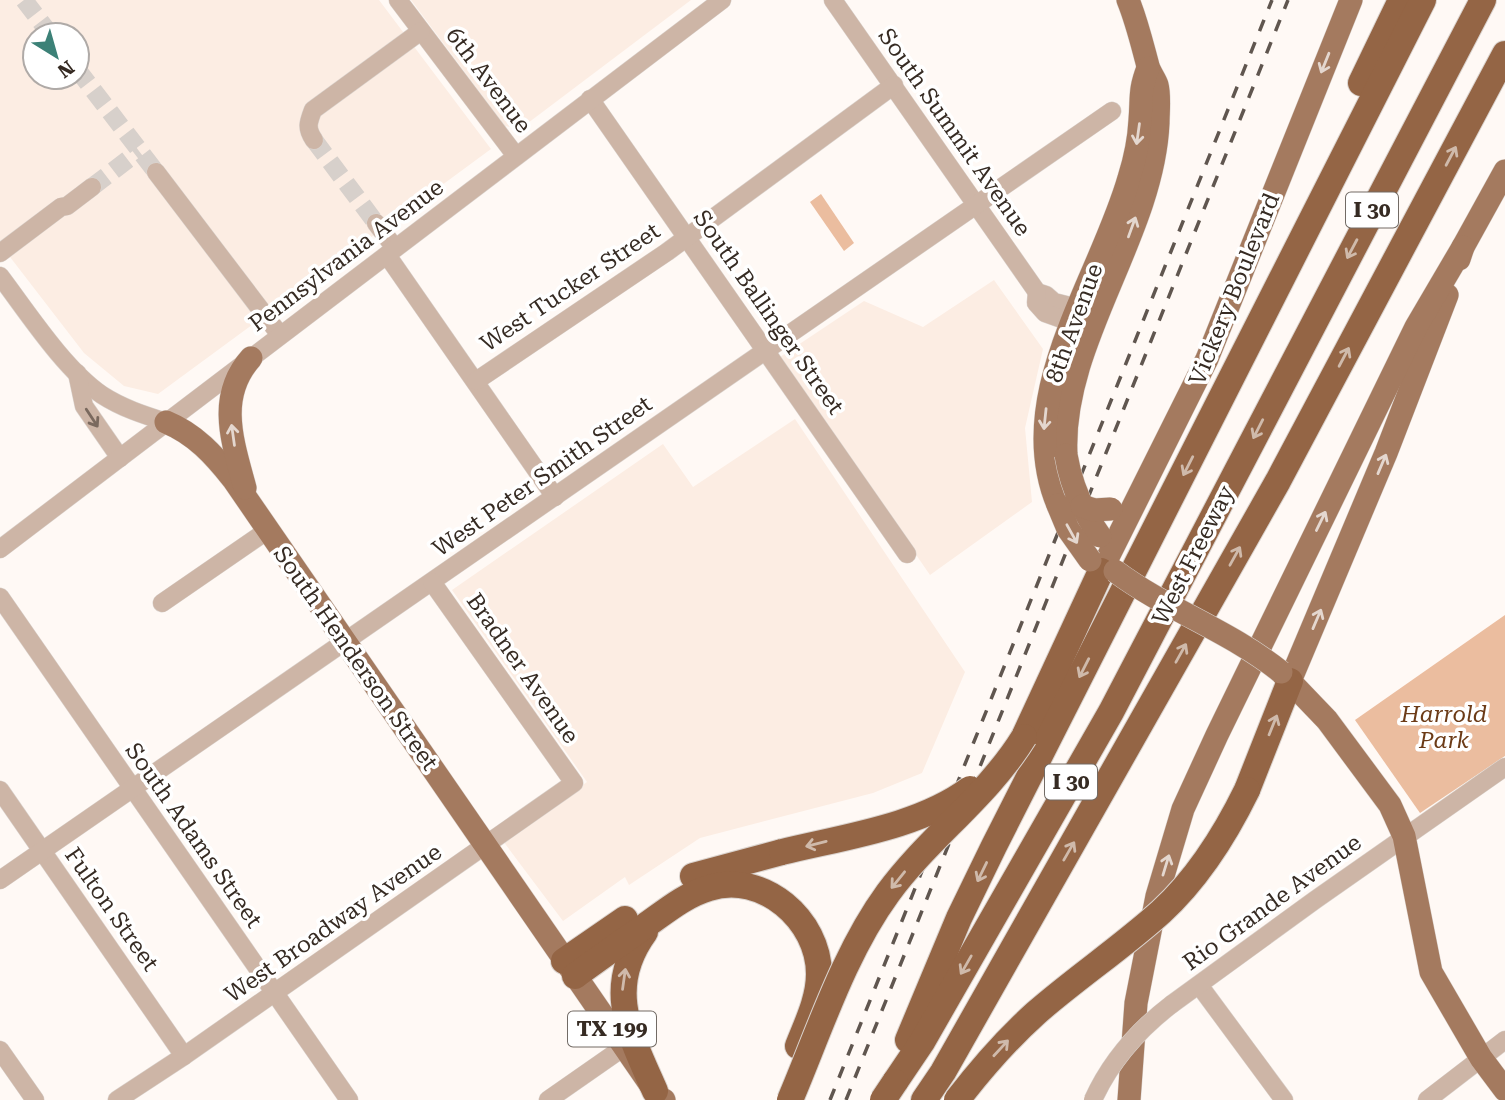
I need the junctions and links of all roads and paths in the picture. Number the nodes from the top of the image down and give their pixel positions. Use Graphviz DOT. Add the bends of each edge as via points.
graph roads {
  1 [pos="398,0"];
  2 [pos="722,0"];
  3 [pos="833,0"];
  4 [pos="1128,0"];
  5 [pos="1350,0"];
  6 [pos="1401,0"];
  7 [pos="1423,0"];
  8 [pos="1483,0"];
  9 [pos="421,30"];
  10 [pos="1505,54"];
  11 [pos="1148,68"];
  12 [pos="894,85"];
  13 [pos="590,99"];
  14 [pos="1112,111"];
  15 [pos="314,140"];
  16 [pos="516,156"];
  17 [pos="1505,171"];
  18 [pos="156,172"];
  19 [pos="90,184"];
  20 [pos="977,204"];
  21 [pos="376,223"];
  22 [pos="687,237"];
  23 [pos="1463,247"];
  24 [pos="391,252"];
  25 [pos="0,253"];
  26 [pos="0,276"];
  27 [pos="1075,316"];
  28 [pos="280,335"];
  29 [pos="766,351"];
  30 [pos="251,358"];
  31 [pos="77,373"];
  32 [pos="476,381"];
  33 [pos="1218,405"];
  34 [pos="166,422"];
  35 [pos="120,458"];
  36 [pos="1144,486"];
  37 [pos="555,497"];
  38 [pos="249,501"];
  39 [pos="1082,506"];
  40 [pos="268,530"];
  41 [pos="0,549"];
  42 [pos="907,554"];
  43 [pos="1103,558"];
  44 [pos="432,582"];
  45 [pos="0,597"];
  46 [pos="162,603"];
  47 [pos="345,642"];
  48 [pos="1285,677"];
  49 [pos="1024,737"];
  50 [pos="1505,767"];
  51 [pos="574,783"];
  52 [pos="132,789"];
  53 [pos="0,790"];
  54 [pos="1405,836"];
  55 [pos="486,846"];
  56 [pos="42,851"];
  57 [pos="0,880"];
  58 [pos="658,917"];
  59 [pos="569,968"];
  60 [pos="1199,985"];
  61 [pos="274,993"];
  62 [pos="1505,1040"];
  63 [pos="624,1047"];
  64 [pos="0,1050"];
  65 [pos="184,1056"];
  66 [pos="1481,1058"];
  67 [pos="1505,1090"];
  68 [pos="888,1094"];
  69 [pos="659,1097"];
  70 [pos="35,1100"];
  71 [pos="117,1100"];
  72 [pos="349,1100"];
  73 [pos="548,1100"];
  74 [pos="778,1100"];
  75 [pos="790,1100"];
  76 [pos="924,1100"];
  77 [pos="957,1100"];
  78 [pos="1093,1100"];
  79 [pos="1129,1100"];
  80 [pos="1284,1100"];
  81 [pos="1427,1100"];
  1 -- 9 [label="street, 6th Avenue"];
  2 -- 13 [label="street, Pennsylvania Avenue"];
  3 -- 12 [label="street, South Summit Avenue"];
  4 -- 11 [label="main road, 8th Avenue"];
  5 -- 36 [label="main road, Vickery Boulevard, one-way" via="1225,317"];
  6 -- 33 [label="highway"];
  7 -- 33 [label="highway"];
  8 -- 68 [label="highway, West Freeway / I 30, one-way" via="1111,712"];
  9 -- 15 [label="street" via="313,110 307,123"];
  9 -- 16 [label="street, 6th Avenue"];
  76 -- 10 [label="highway, West Freeway / I 30, one-way" via="1271,493"];
  11 -- 27 [label="main road, 8th Avenue, one-way" via="1140,86 1140,122 1128,181"];
  39 -- 11 [label="main road, 8th Avenue, one-way, bridge" via="1066,455 1066,417 1152,168 1157,86"];
  12 -- 20 [label="street, South Summit Avenue"];
  12 -- 22 [label="street, West Tucker Street"];
  13 -- 16 [label="street, Pennsylvania Avenue"];
  13 -- 22 [label="street, South Ballinger Street"];
  14 -- 20 [label="street, West Peter Smith Street"];
  16 -- 24 [label="street, Pennsylvania Avenue"];
  17 -- 23 [label="main road"];
  18 -- 28 [label="street"];
  19 -- 25 [label="street"];
  20 -- 27 [label="street, South Summit Avenue" via="1037,292"];
  20 -- 29 [label="street, West Peter Smith Street"];
  21 -- 24 [label="street"];
  22 -- 29 [label="street, South Ballinger Street"];
  22 -- 32 [label="street, West Tucker Street"];
  48 -- 23 [label="main road, one-way" via="1356,527"];
  79 -- 23 [label="main road, one-way" via="1136,1003 1157,897 1183,809 1416,327"];
  24 -- 28 [label="street, Pennsylvania Avenue"];
  24 -- 32 [label="street"];
  26 -- 31 [label="street, South Henderson Street"];
  27 -- 43 [label="main road, 8th Avenue, one-way, bridge" via="1045,414 1045,447 1052,487 1068,529"];
  28 -- 30 [label="street, Pennsylvania Avenue"];
  29 -- 37 [label="street, West Peter Smith Street"];
  29 -- 42 [label="street, South Ballinger Street"];
  30 -- 34 [label="street, Pennsylvania Avenue"];
  38 -- 30 [label="main road, one-way" via="234,446 231,406 235,379"];
  31 -- 34 [label="street, South Henderson Street" via="114,402"];
  31 -- 35 [label="street, one-way" via="84,406"];
  32 -- 37 [label="street"];
  33 -- 68 [label="highway, one-way" via="982,870"];
  34 -- 35 [label="street, Pennsylvania Avenue"];
  34 -- 38 [label="main road, South Henderson Street" via="202,444"];
  35 -- 41 [label="street, Pennsylvania Avenue"];
  36 -- 39 [label="main road, bridge" via="1111,509"];
  36 -- 43 [label="main road, Vickery Boulevard"];
  37 -- 44 [label="street, West Peter Smith Street"];
  38 -- 40 [label="main road, South Henderson Street"];
  39 -- 43 [label="main road, 8th Avenue, bridge"];
  40 -- 46 [label="street"];
  40 -- 47 [label="main road, South Henderson Street"];
  43 -- 48 [label="main road, bridge" via="1158,599 1245,646"];
  43 -- 49 [label="highway"];
  44 -- 47 [label="street, West Peter Smith Street"];
  44 -- 51 [label="street, Bradner Avenue"];
  45 -- 52 [label="street, South Adams Street"];
  47 -- 52 [label="street, West Peter Smith Street"];
  47 -- 55 [label="main road, South Henderson Street"];
  48 -- 54 [label="main road" via="1363,766"];
  77 -- 48 [label="highway, one-way, bridge" via="1035,1014 1176,897 1213,848 1247,790"];
  49 -- 59 [label="highway, one-way, bridge" via="979,783 942,807 682,881"];
  49 -- 75 [label="highway, one-way, bridge" via="1002,769 917,858 875,912 848,963"];
  50 -- 54 [label="street, Rio Grande Avenue"];
  51 -- 55 [label="street, West Broadway Avenue"];
  52 -- 56 [label="street, West Peter Smith Street"];
  52 -- 61 [label="street, South Adams Street"];
  53 -- 56 [label="street, Fulton Street"];
  54 -- 60 [label="street, Rio Grande Avenue"];
  54 -- 66 [label="main road" via="1431,972"];
  55 -- 59 [label="main road, South Henderson Street"];
  55 -- 61 [label="street, West Broadway Avenue"];
  56 -- 57 [label="street, West Peter Smith Street"];
  56 -- 65 [label="street, Fulton Street"];
  58 -- 59 [label="highway"];
  69 -- 58 [label="highway, one-way" via="629,1029 622,991 629,958"];
  58 -- 74 [label="highway" via="700,891 737,885 768,894 804,926 818,959 818,985"];
  59 -- 63 [label="main road, South Henderson Street / TX 199"];
  60 -- 78 [label="street, Rio Grande Avenue, bridge" via="1141,1030 1109,1070"];
  60 -- 80 [label="street"];
  61 -- 65 [label="street, West Broadway Avenue"];
  61 -- 72 [label="street, South Adams Street"];
  62 -- 66 [label="street"];
  63 -- 69 [label="main road, South Henderson Street / TX 199"];
  63 -- 73 [label="street"];
  64 -- 70 [label="street"];
  65 -- 71 [label="street, West Broadway Avenue"];
  66 -- 67 [label="main road"];
  66 -- 81 [label="street"];
}
